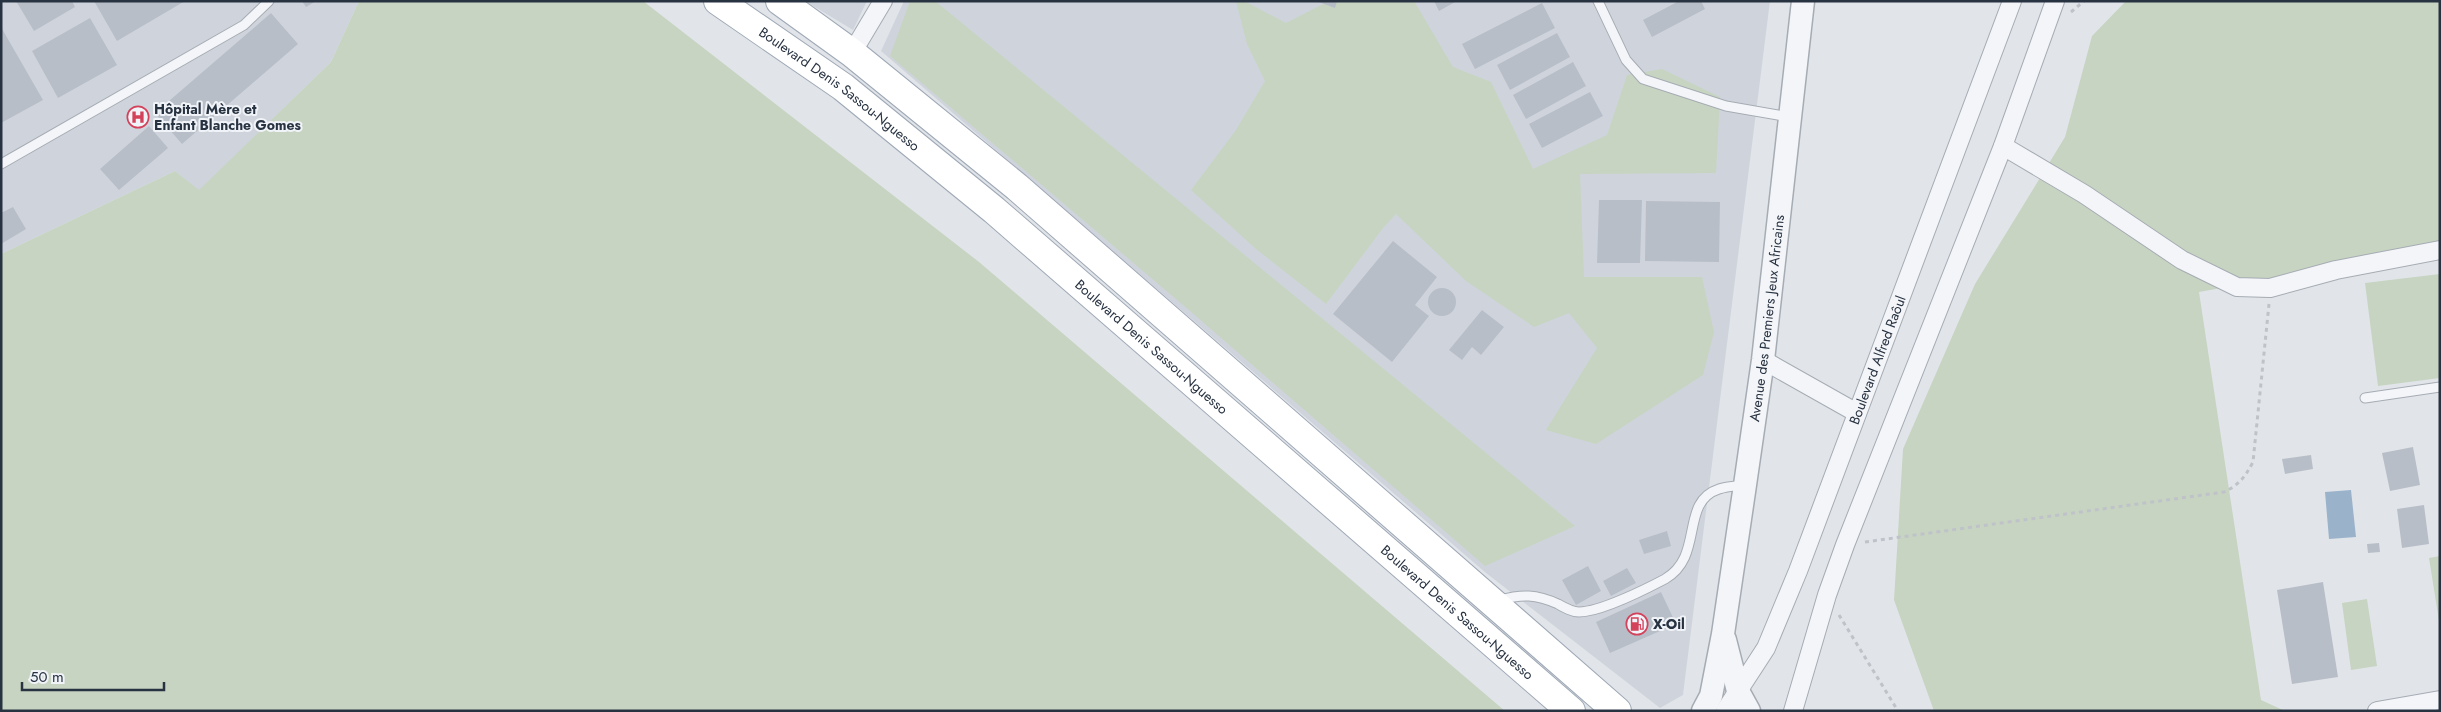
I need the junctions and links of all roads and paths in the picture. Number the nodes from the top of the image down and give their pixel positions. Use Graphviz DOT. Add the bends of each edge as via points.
graph roads {
  1 [pos="270,1"];
  2 [pos="718,1"];
  3 [pos="780,1"];
  4 [pos="883,1"];
  5 [pos="1598,1"];
  6 [pos="1803,1"];
  7 [pos="2012,1"];
  8 [pos="2055,1"];
  9 [pos="852,53"];
  10 [pos="1789,117"];
  11 [pos="2003,146"];
  12 [pos="1,164"];
  13 [pos="2440,250"];
  14 [pos="2270,288"];
  15 [pos="1762,360"];
  16 [pos="2440,387"];
  17 [pos="2365,398"];
  18 [pos="1857,413"];
  19 [pos="1746,485"];
  20 [pos="1845,545"];
  21 [pos="1827,595"];
  22 [pos="1494,602"];
  23 [pos="1723,634"];
  24 [pos="1738,691"];
  25 [pos="2440,700"];
  26 [pos="1571,711"];
  27 [pos="1616,711"];
  28 [pos="1703,711"];
  29 [pos="1725,711"];
  30 [pos="1750,711"];
  31 [pos="1793,711"];
  32 [pos="1898,711"];
  33 [pos="2377,711"];
  1 -- 12 [label="lane" via="244,25"];
  2 -- 26 [label="main road, Boulevard Denis Sassou-Nguesso" via="843,87 994,210"];
  3 -- 9 [label="main road"];
  4 -- 9 [label="street"];
  5 -- 10 [label="lane" via="1626,60 1643,79 1726,106"];
  6 -- 10 [label="street, Avenue des Premiers Jeux Africains"];
  7 -- 18 [label="street, Boulevard Alfred Raôul"];
  8 -- 11 [label="street"];
  9 -- 22 [label="main road" via="1017,188"];
  10 -- 15 [label="street, Avenue des Premiers Jeux Africains"];
  11 -- 14 [label="street" via="2084,194 2196,268 2237,286"];
  11 -- 20 [label="street"];
  13 -- 14 [label="street" via="2336,270"];
  14 -- 20 [label="path" via="2252,462 2237,486 2224,492"];
  15 -- 18 [label="street"];
  15 -- 19 [label="street, Avenue des Premiers Jeux Africains"];
  16 -- 17 [label="lane"];
  18 -- 24 [label="street, Boulevard Alfred Raôul" via="1766,648"];
  19 -- 22 [label="lane" via="1719,488 1708,494 1699,503 1684,560 1672,574 1632,594 1580,612 1524,594"];
  19 -- 23 [label="street, Avenue des Premiers Jeux Africains"];
  20 -- 21 [label="street"];
  21 -- 31 [label="street"];
  21 -- 32 [label="path"];
  22 -- 27 [label="main road"];
  23 -- 24 [label="street, Avenue des Premiers Jeux Africains"];
  23 -- 28 [label="street, Avenue des Premiers Jeux Africains" via="1712,696"];
  24 -- 29 [label="street, Boulevard Alfred Raôul"];
  24 -- 30 [label="street, Avenue des Premiers Jeux Africains"];
  25 -- 33 [label="street"];
}
